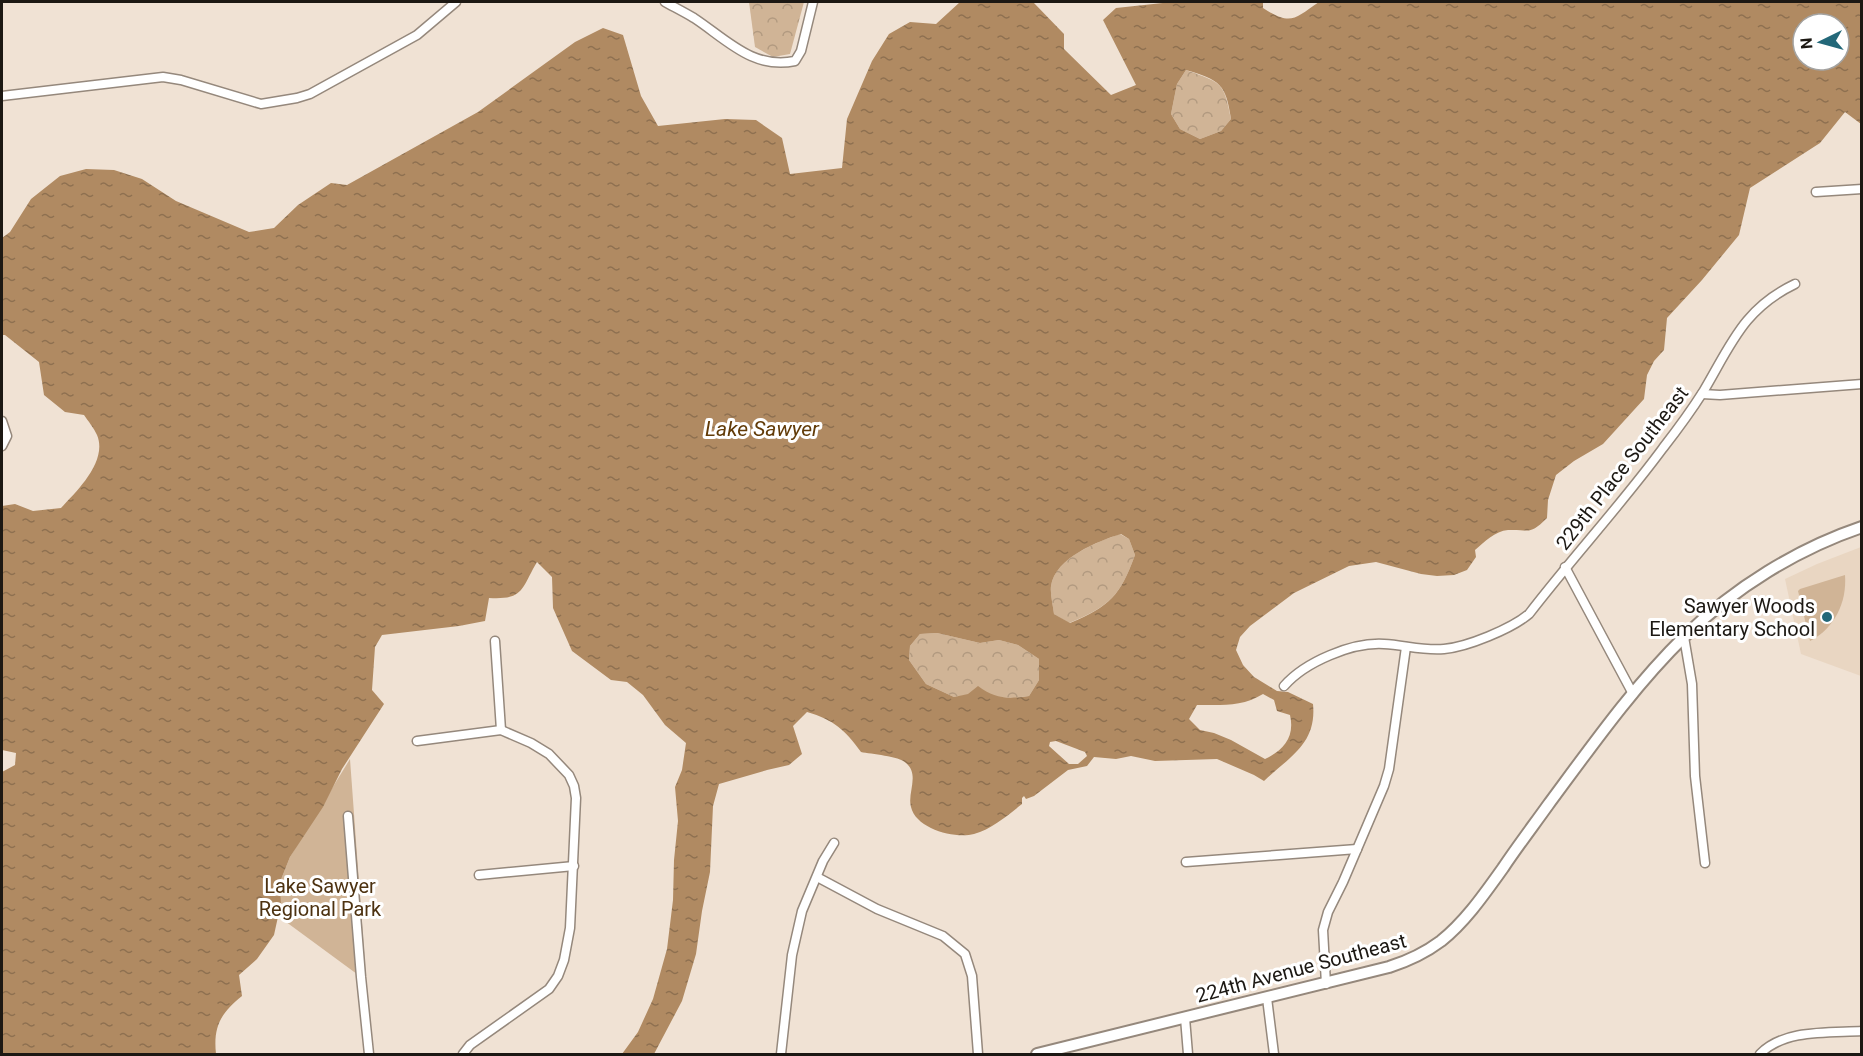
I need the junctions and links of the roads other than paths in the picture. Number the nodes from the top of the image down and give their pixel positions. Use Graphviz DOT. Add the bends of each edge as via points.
graph roads {
  1 [pos="456,2"];
  2 [pos="665,2"];
  3 [pos="813,2"];
  4 [pos="2,96"];
  5 [pos="1862,189"];
  6 [pos="1816,192"];
  7 [pos="1795,284"];
  8 [pos="1862,384"];
  9 [pos="1702,394"];
  10 [pos="2,421"];
  11 [pos="2,446"];
  12 [pos="1862,527"];
  13 [pos="1565,567"];
  14 [pos="1684,637"];
  15 [pos="495,641"];
  16 [pos="1406,647"];
  17 [pos="1284,686"];
  18 [pos="1633,694"];
  19 [pos="501,730"];
  20 [pos="417,741"];
  21 [pos="348,816"];
  22 [pos="834,843"];
  23 [pos="1357,849"];
  24 [pos="1186,862"];
  25 [pos="1705,863"];
  26 [pos="574,866"];
  27 [pos="479,875"];
  28 [pos="817,877"];
  29 [pos="1326,984"];
  30 [pos="1268,998"];
  31 [pos="1185,1018"];
  32 [pos="1862,1031"];
  33 [pos="369,1054"];
  34 [pos="463,1054"];
  35 [pos="781,1054"];
  36 [pos="978,1054"];
  37 [pos="1044,1054"];
  38 [pos="1188,1054"];
  39 [pos="1274,1054"];
  40 [pos="1760,1054"];
  1 -- 4 [label="street" via="417,35 310,94 279,102 261,104 163,77"];
  2 -- 3 [label="street" via="752,58 785,63 795,61 801,51"];
  5 -- 6 [label="street"];
  7 -- 9 [label="street, 229th Place Southeast" via="1779,291 1738,329"];
  8 -- 9 [label="street"];
  9 -- 13 [label="street, 229th Place Southeast" via="1644,473"];
  10 -- 11 [label="street" via="7,436"];
  12 -- 14 [label="street, 224th Avenue Southeast" via="1800,553 1767,572 1731,596"];
  13 -- 16 [label="street, 229th Place Southeast" via="1517,624 1444,649"];
  13 -- 18 [label="street"];
  14 -- 18 [label="street, 224th Avenue Southeast"];
  14 -- 25 [label="street" via="1691,675 1695,776"];
  15 -- 19 [label="street"];
  16 -- 17 [label="street, 229th Place Southeast" via="1369,643 1338,652 1305,668"];
  16 -- 23 [label="street" via="1389,769"];
  18 -- 29 [label="street, 224th Avenue Southeast" via="1486,891 1450,933 1402,962"];
  19 -- 20 [label="street"];
  19 -- 26 [label="street" via="549,754 569,775 576,798"];
  21 -- 33 [label="street"];
  22 -- 28 [label="street"];
  23 -- 24 [label="street"];
  23 -- 29 [label="street" via="1323,930"];
  26 -- 27 [label="street"];
  26 -- 34 [label="street" via="570,928 558,976 549,990 470,1045"];
  28 -- 35 [label="street" via="802,911 792,955"];
  28 -- 36 [label="street" via="877,909 943,936 965,954 972,976"];
  29 -- 30 [label="street, 224th Avenue Southeast"];
  30 -- 31 [label="street, 224th Avenue Southeast"];
  30 -- 39 [label="street"];
  31 -- 37 [label="street, 224th Avenue Southeast"];
  31 -- 38 [label="street"];
  32 -- 40 [label="street" via="1804,1035 1779,1041"];
}
